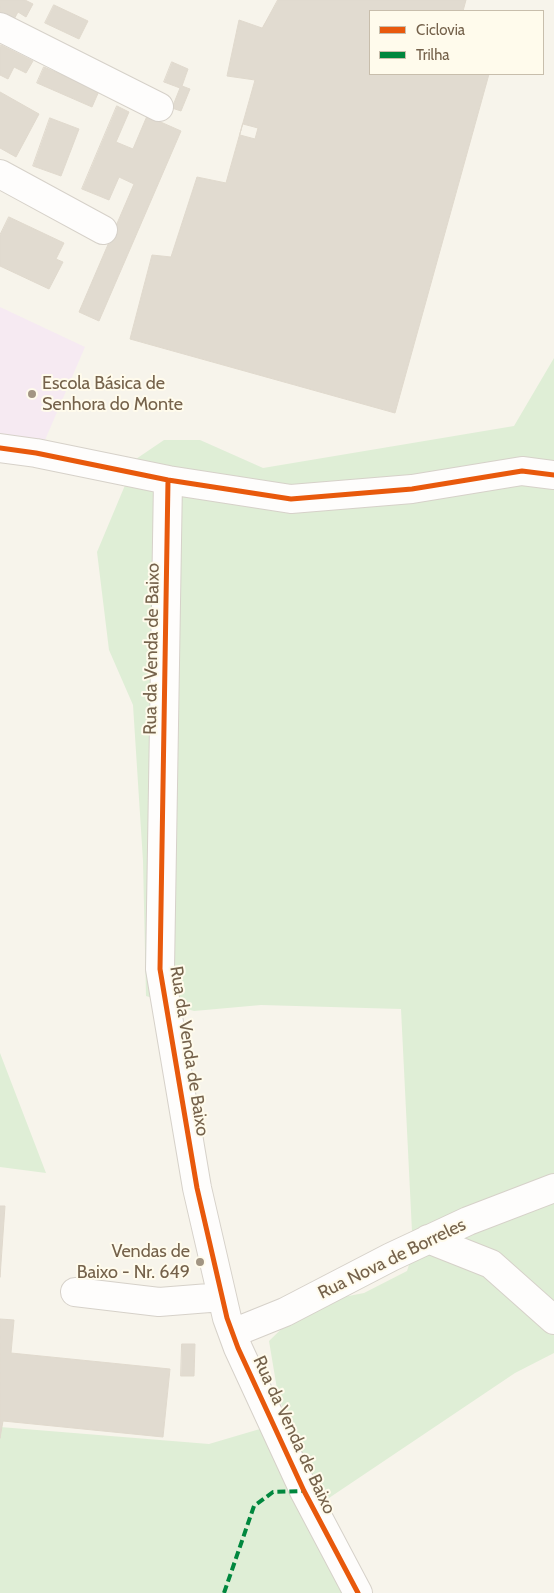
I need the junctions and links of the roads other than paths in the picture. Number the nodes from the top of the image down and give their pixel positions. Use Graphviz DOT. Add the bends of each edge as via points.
graph roads {
  1 [pos="0,27"];
  2 [pos="159,106"];
  3 [pos="0,174"];
  4 [pos="103,230"];
  5 [pos="0,448"];
  6 [pos="554,474"];
  7 [pos="168,480"];
  8 [pos="554,1188"];
  9 [pos="428,1239"];
  10 [pos="75,1292"];
  11 [pos="222,1297"];
  12 [pos="554,1320"];
  13 [pos="232,1333"];
  14 [pos="358,1593"];
  1 -- 2 [label="street"];
  3 -- 4 [label="street"];
  5 -- 7 [label="street"];
  6 -- 7 [label="street" via="522,471 412,489 291,499"];
  7 -- 11 [label="street, Rua da Venda de Baixo" via="160,969 197,1188"];
  8 -- 9 [label="street, Rua Nova de Borreles"];
  9 -- 12 [label="street" via="491,1264"];
  9 -- 13 [label="street, Rua Nova de Borreles" via="285,1312"];
  10 -- 11 [label="street" via="159,1302"];
  11 -- 13 [label="street, Rua da Venda de Baixo"];
  13 -- 14 [label="street, Rua da Venda de Baixo" via="304,1491"];
}
